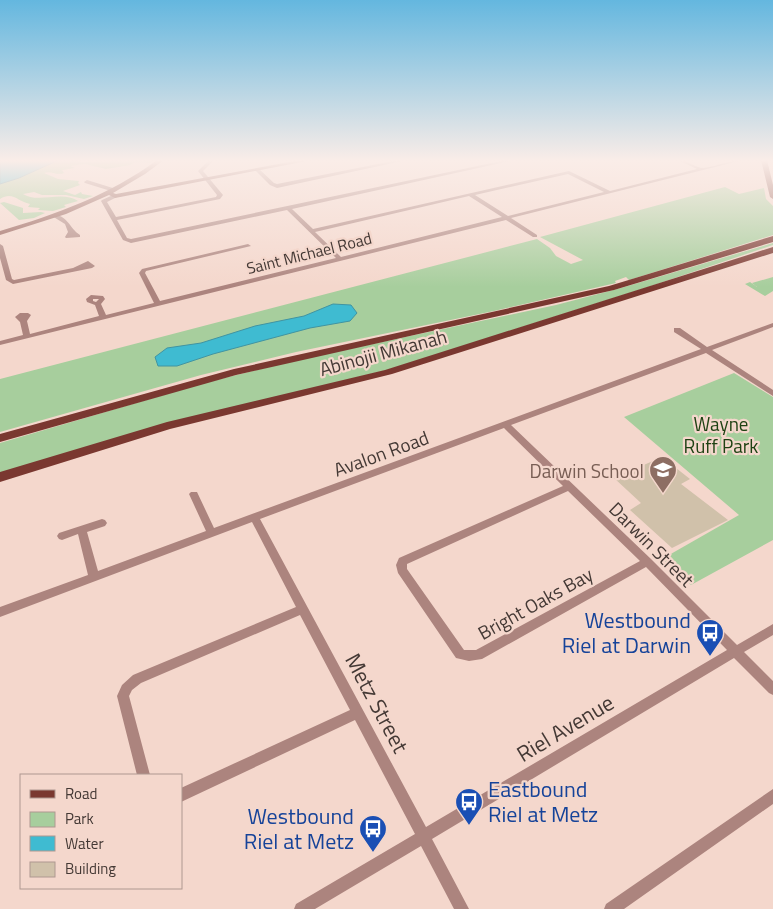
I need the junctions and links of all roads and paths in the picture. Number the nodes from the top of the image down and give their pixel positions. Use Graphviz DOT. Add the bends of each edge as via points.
graph roads {
  1 [pos="87,202"];
  2 [pos="105,202"];
  3 [pos="196,202"];
  4 [pos="314,202"];
  5 [pos="438,202"];
  6 [pos="482,202"];
  7 [pos="571,202"];
  8 [pos="288,208"];
  9 [pos="54,215"];
  10 [pos="506,218"];
  11 [pos="114,219"];
  12 [pos="311,231"];
  13 [pos="71,232"];
  14 [pos="0,233"];
  15 [pos="535,236"];
  16 [pos="773,242"];
  17 [pos="0,246"];
  18 [pos="248,246"];
  19 [pos="340,259"];
  20 [pos="75,269"];
  21 [pos="98,304"];
  22 [pos="158,304"];
  23 [pos="103,317"];
  24 [pos="24,321"];
  25 [pos="773,325"];
  26 [pos="676,330"];
  27 [pos="27,337"];
  28 [pos="0,344"];
  29 [pos="707,350"];
  30 [pos="773,394"];
  31 [pos="506,424"];
  32 [pos="0,438"];
  33 [pos="0,477"];
  34 [pos="570,487"];
  35 [pos="194,494"];
  36 [pos="254,517"];
  37 [pos="102,523"];
  38 [pos="82,530"];
  39 [pos="211,532"];
  40 [pos="62,536"];
  41 [pos="647,562"];
  42 [pos="94,577"];
  43 [pos="303,609"];
  44 [pos="0,612"];
  45 [pos="773,629"];
  46 [pos="735,651"];
  47 [pos="773,689"];
  48 [pos="358,712"];
  49 [pos="144,774"];
  50 [pos="182,795"];
  51 [pos="773,796"];
  52 [pos="424,837"];
  53 [pos="301,909"];
  54 [pos="462,909"];
  55 [pos="611,909"];
  1 -- 9 [label="street"];
  2 -- 11 [label="street"];
  3 -- 11 [label="street"];
  4 -- 8 [label="street"];
  5 -- 12 [label="street"];
  6 -- 10 [label="street"];
  7 -- 10 [label="street, Saint Michael Road"];
  8 -- 11 [label="street" via="131,241 125,239"];
  8 -- 12 [label="street"];
  9 -- 13 [label="street" via="67,223"];
  9 -- 14 [label="street"];
  10 -- 15 [label="street"];
  10 -- 19 [label="street, Saint Michael Road"];
  12 -- 19 [label="street"];
  16 -- 32 [label="main road, Abinojii Mikanah" via="611,288 234,372"];
  16 -- 33 [label="main road, Abinojii Mikanah" via="388,372 167,426"];
  17 -- 20 [label="street" via="9,280 13,282"];
  18 -- 22 [label="street" via="144,270 142,273"];
  19 -- 22 [label="street, Saint Michael Road"];
  21 -- 23 [label="street"];
  22 -- 23 [label="street, Saint Michael Road"];
  23 -- 27 [label="street, Saint Michael Road"];
  24 -- 27 [label="street"];
  25 -- 29 [label="street, Avalon Road"];
  26 -- 29 [label="street"];
  27 -- 28 [label="street, Saint Michael Road"];
  29 -- 30 [label="street"];
  29 -- 31 [label="street, Avalon Road"];
  31 -- 34 [label="street, Darwin Street"];
  31 -- 36 [label="street, Avalon Road"];
  34 -- 41 [label="street, Darwin Street"];
  34 -- 41 [label="street, Bright Oaks Bay" via="403,560 402,570 460,654 478,655"];
  35 -- 39 [label="street"];
  36 -- 39 [label="street, Avalon Road"];
  36 -- 43 [label="street, Metz Street"];
  37 -- 38 [label="street"];
  38 -- 40 [label="street"];
  38 -- 42 [label="street"];
  39 -- 42 [label="street, Avalon Road"];
  41 -- 46 [label="street, Darwin Street"];
  42 -- 44 [label="street, Avalon Road"];
  43 -- 48 [label="street, Metz Street"];
  43 -- 49 [label="street" via="137,679 124,690 122,696"];
  45 -- 46 [label="street, Riel Avenue"];
  46 -- 47 [label="street, Darwin Street"];
  46 -- 52 [label="street, Riel Avenue"];
  48 -- 50 [label="street"];
  48 -- 52 [label="street, Metz Street"];
  51 -- 55 [label="street"];
  52 -- 53 [label="street, Riel Avenue"];
  52 -- 54 [label="street, Metz Street"];
}
